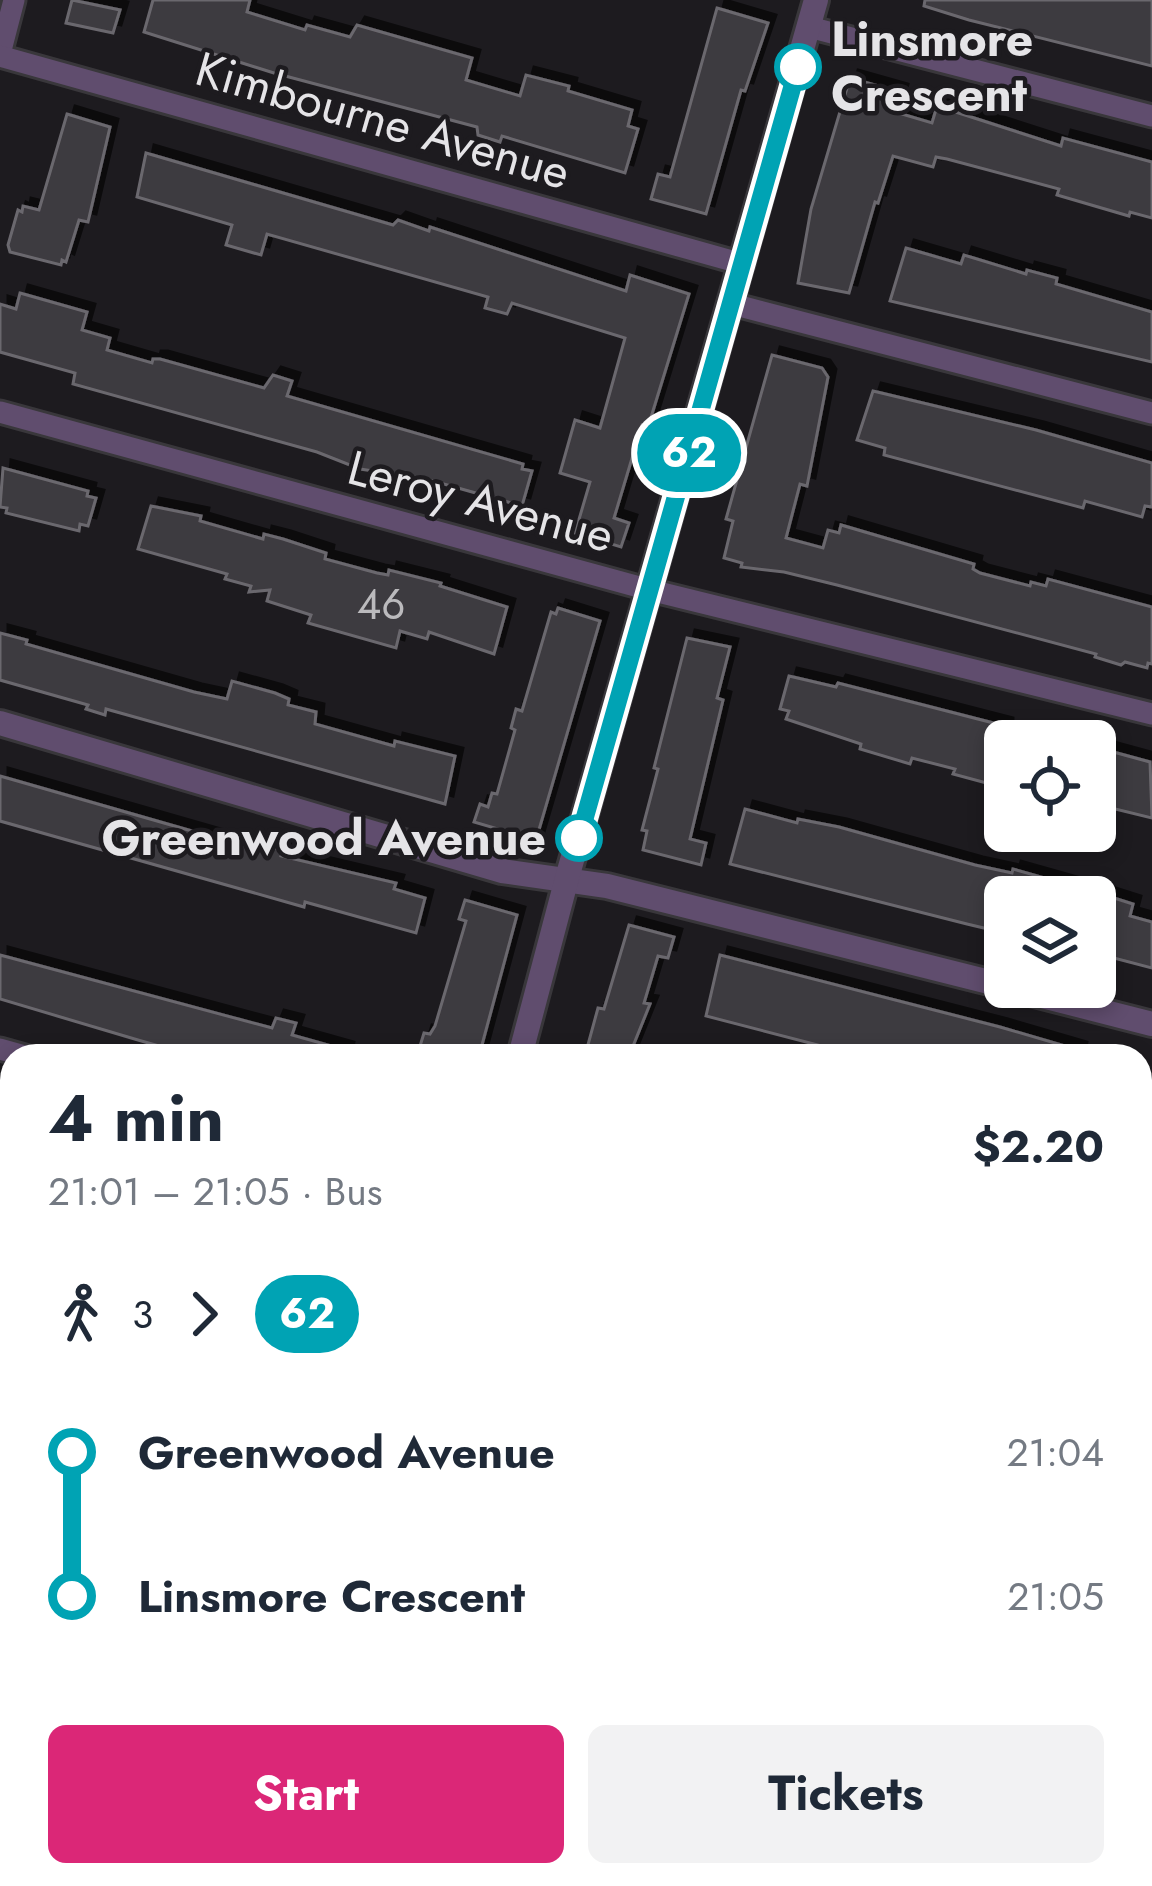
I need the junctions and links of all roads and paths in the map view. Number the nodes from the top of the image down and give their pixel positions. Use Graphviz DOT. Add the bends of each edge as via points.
graph roads {
  1 [pos="14,0"];
  2 [pos="816,0"];
  3 [pos="809,27"];
  4 [pos="0,55"];
  5 [pos="1152,116"];
  6 [pos="743,264"];
  7 [pos="732,304"];
  8 [pos="0,412"];
  9 [pos="1152,413"];
  10 [pos="650,590"];
  11 [pos="1152,714"];
  12 [pos="0,723"];
  13 [pos="567,878"];
  14 [pos="984,982"];
  15 [pos="1089,1008"];
  16 [pos="1152,1024"];
  17 [pos="523,1044"];
  1 -- 4 [label="street"];
  2 -- 3 [label="street"];
  3 -- 5 [label="street"];
  3 -- 6 [label="street"];
  4 -- 6 [label="street, Kimbourne Avenue"];
  6 -- 7 [label="street"];
  7 -- 9 [label="street"];
  7 -- 10 [label="street"];
  8 -- 10 [label="street, Leroy Avenue"];
  10 -- 11 [label="street, Leroy Avenue"];
  10 -- 13 [label="street"];
  12 -- 13 [label="street" via="502,871"];
  13 -- 14 [label="street"];
  13 -- 17 [label="street"];
  15 -- 16 [label="street"];
}
